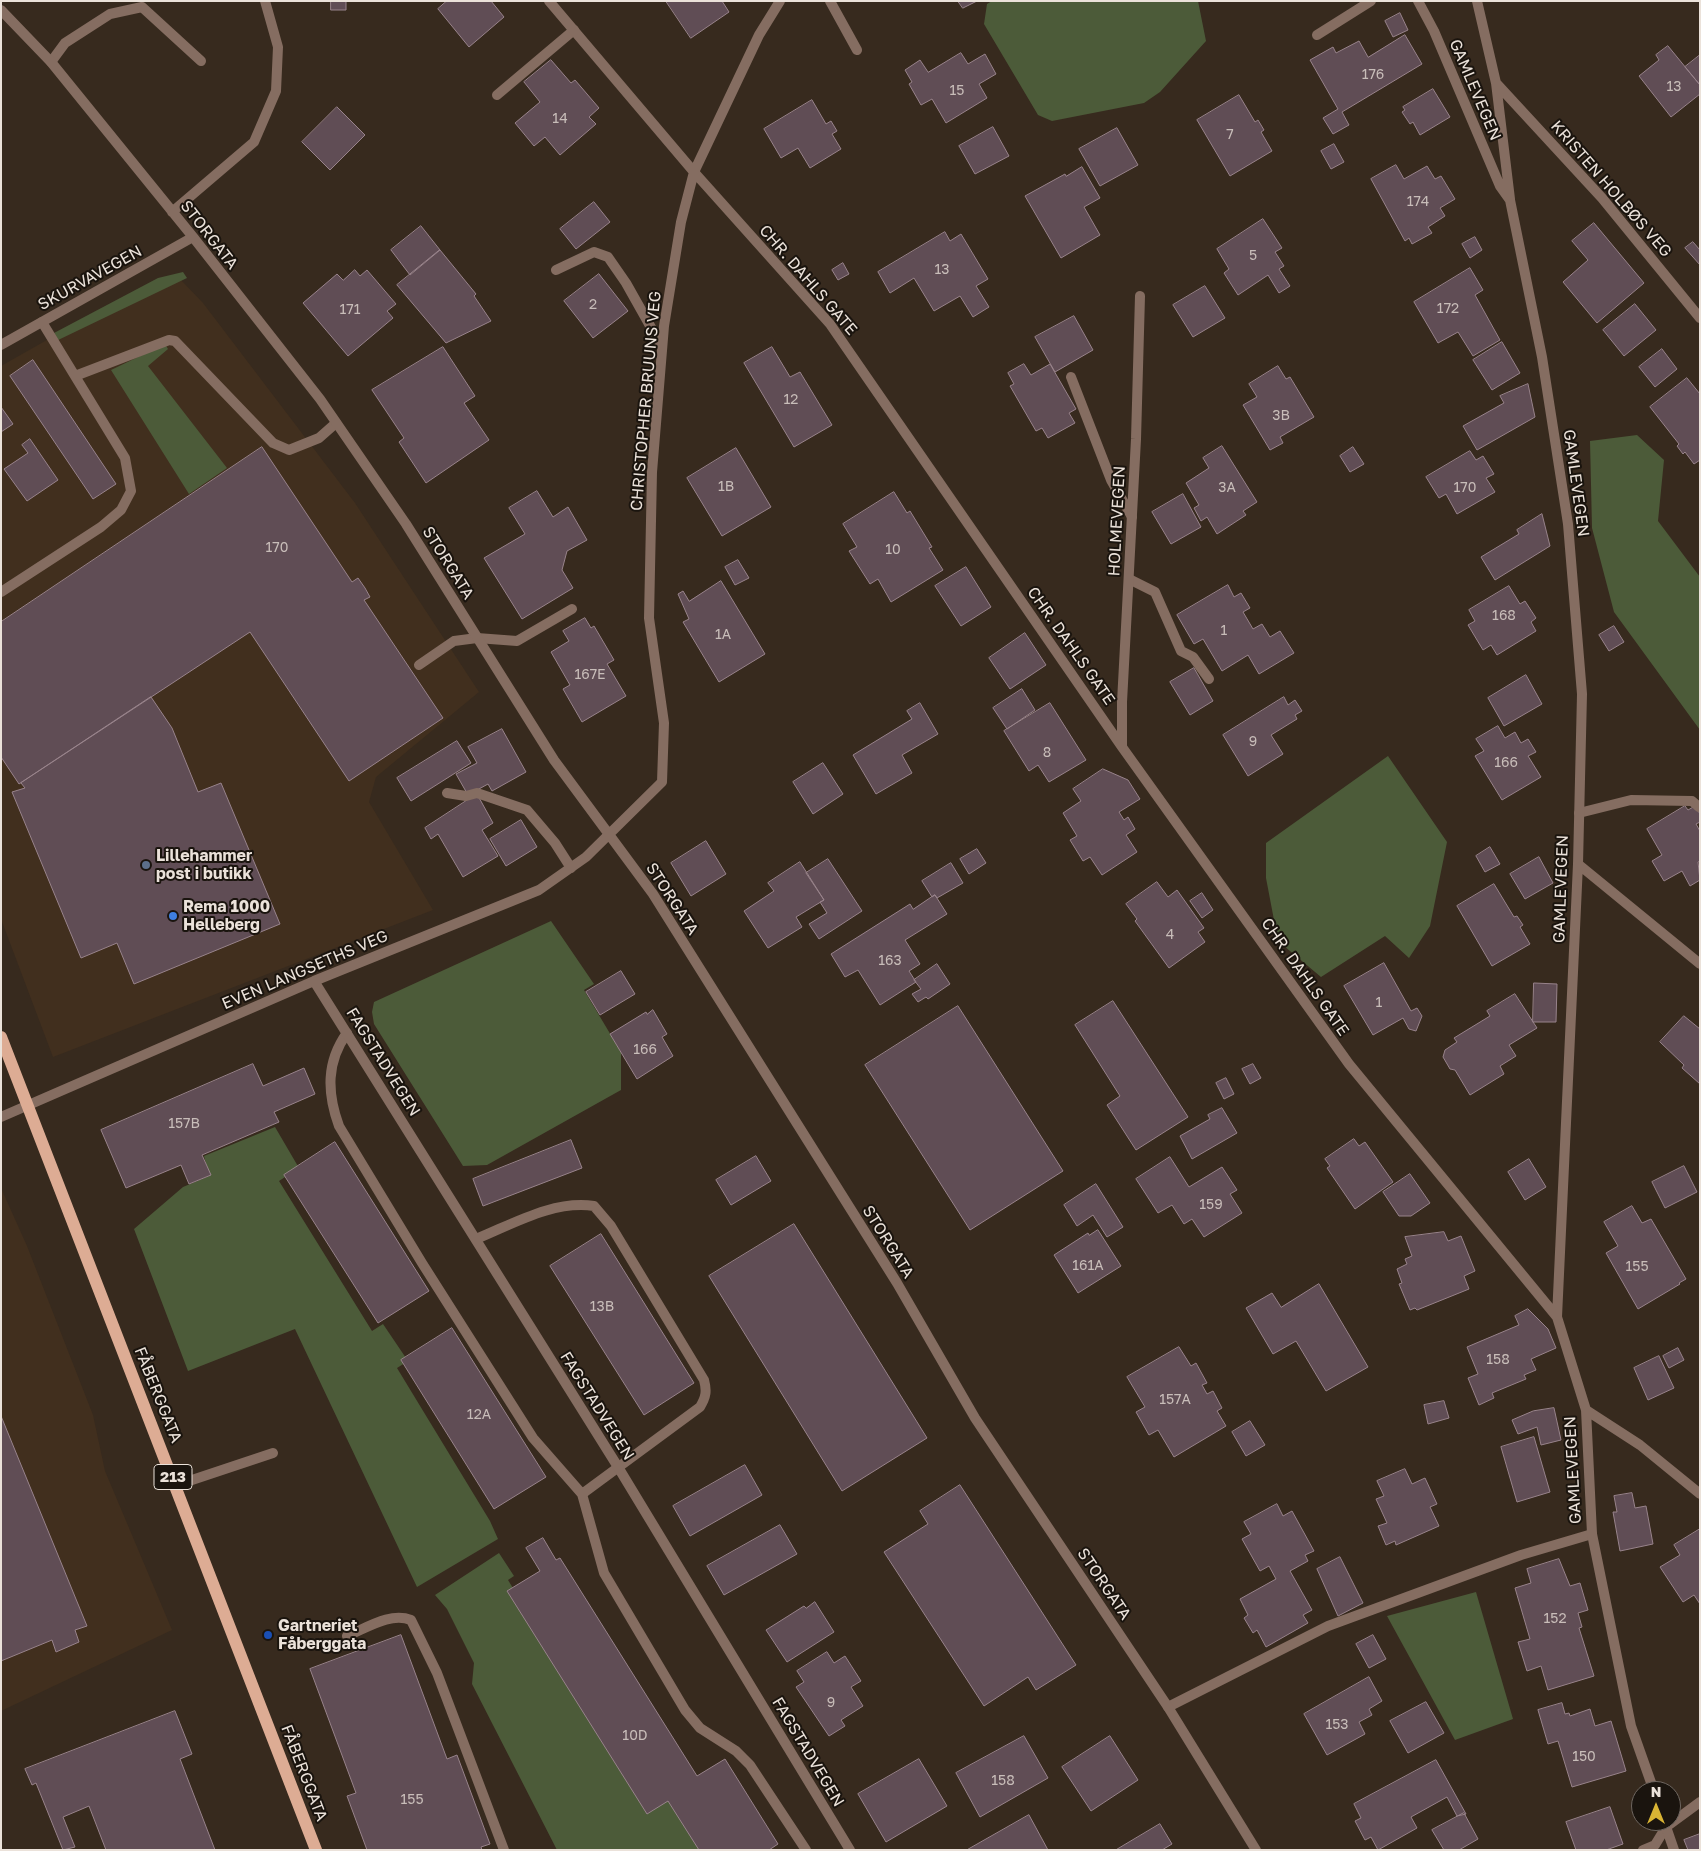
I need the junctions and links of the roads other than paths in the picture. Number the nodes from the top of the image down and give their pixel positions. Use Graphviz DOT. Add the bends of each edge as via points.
graph roads {
  1 [pos="265,1"];
  2 [pos="549,1"];
  3 [pos="780,1"];
  4 [pos="830,1"];
  5 [pos="1371,1"];
  6 [pos="1418,1"];
  7 [pos="1478,1"];
  8 [pos="1,10"];
  9 [pos="574,30"];
  10 [pos="1317,35"];
  11 [pos="856,50"];
  12 [pos="201,61"];
  13 [pos="51,62"];
  14 [pos="1496,83"];
  15 [pos="497,95"];
  16 [pos="694,172"];
  17 [pos="1510,200"];
  18 [pos="172,212"];
  19 [pos="192,237"];
  20 [pos="556,270"];
  21 [pos="1140,296"];
  22 [pos="1700,318"];
  23 [pos="42,322"];
  24 [pos="1,345"];
  25 [pos="662,347"];
  26 [pos="76,376"];
  27 [pos="1071,377"];
  28 [pos="336,423"];
  29 [pos="1132,517"];
  30 [pos="1129,579"];
  31 [pos="1,592"];
  32 [pos="572,609"];
  33 [pos="477,638"];
  34 [pos="419,665"];
  35 [pos="1209,679"];
  36 [pos="1122,748"];
  37 [pos="446,793"];
  38 [pos="1699,807"];
  39 [pos="1579,813"];
  40 [pos="609,834"];
  41 [pos="1578,864"];
  42 [pos="571,868"];
  43 [pos="1700,964"];
  44 [pos="314,981"];
  45 [pos="347,1033"];
  46 [pos="1,1036"];
  47 [pos="27,1106"];
  48 [pos="1,1117"];
  49 [pos="476,1239"];
  50 [pos="1557,1317"];
  51 [pos="1586,1410"];
  52 [pos="273,1453"];
  53 [pos="618,1467"];
  54 [pos="177,1485"];
  55 [pos="582,1494"];
  56 [pos="1700,1494"];
  57 [pos="1592,1534"];
  58 [pos="347,1636"];
  59 [pos="1168,1707"];
  60 [pos="1650,1781"];
  61 [pos="1700,1802"];
  62 [pos="1681,1814"];
  63 [pos="1662,1831"];
  64 [pos="1667,1831"];
  65 [pos="316,1850"];
  66 [pos="504,1850"];
  67 [pos="806,1850"];
  68 [pos="850,1850"];
  69 [pos="1256,1850"];
  70 [pos="1643,1850"];
  71 [pos="1674,1850"];
  1 -- 18 [label="street" via="278,47 276,91 254,142"];
  2 -- 9 [label="street, CHR. DAHLS GATE"];
  3 -- 16 [label="street, CHRISTOPHER BRUUNS VEG" via="759,35"];
  4 -- 11 [label="street"];
  5 -- 10 [label="street"];
  6 -- 17 [label="street, GAMLEVEGEN" via="1500,186"];
  7 -- 14 [label="street"];
  8 -- 13 [label="street, STORGATA"];
  9 -- 15 [label="street"];
  9 -- 16 [label="street, CHR. DAHLS GATE"];
  12 -- 13 [label="street" via="142,7 110,14 65,42"];
  13 -- 18 [label="street, STORGATA"];
  14 -- 17 [label="street"];
  14 -- 22 [label="street, KRISTEN HOLBØS VEG" via="1602,198"];
  16 -- 25 [label="street, CHRISTOPHER BRUUNS VEG" via="681,222"];
  16 -- 36 [label="street, CHR. DAHLS GATE" via="830,324"];
  17 -- 39 [label="street, GAMLEVEGEN" via="1542,357 1568,524 1582,694"];
  18 -- 19 [label="street, STORGATA"];
  19 -- 23 [label="street, SKURVAVEGEN"];
  19 -- 28 [label="street, STORGATA" via="320,398"];
  20 -- 25 [label="street" via="594,252 608,257"];
  21 -- 29 [label="street, HOLMEVEGEN"];
  23 -- 24 [label="street, SKURVAVEGEN"];
  23 -- 26 [label="street"];
  25 -- 40 [label="street, CHRISTOPHER BRUUNS VEG" via="652,472 649,618 664,723 662,782"];
  26 -- 28 [label="street" via="169,340 175,341 273,443 289,450 319,438"];
  26 -- 31 [label="street" via="125,458 131,491 121,510 101,527"];
  27 -- 29 [label="street" via="1111,480"];
  28 -- 33 [label="street, STORGATA" via="406,524"];
  29 -- 30 [label="street, HOLMEVEGEN"];
  30 -- 35 [label="street" via="1155,592 1181,650 1193,657"];
  30 -- 36 [label="street, HOLMEVEGEN"];
  32 -- 33 [label="street" via="517,641"];
  33 -- 34 [label="street" via="454,641"];
  33 -- 40 [label="street, STORGATA" via="554,760"];
  36 -- 50 [label="street, CHR. DAHLS GATE" via="1349,1064"];
  37 -- 42 [label="street" via="466,796 477,793 527,810"];
  38 -- 39 [label="street" via="1692,801 1631,800"];
  39 -- 41 [label="street, GAMLEVEGEN"];
  40 -- 42 [label="street, EVEN LANGSETHS VEG"];
  40 -- 59 [label="street, STORGATA" via="653,894 897,1283 975,1418"];
  41 -- 43 [label="street"];
  41 -- 50 [label="street, GAMLEVEGEN"];
  42 -- 44 [label="street, EVEN LANGSETHS VEG" via="539,890"];
  44 -- 45 [label="street, FAGSTADVEGEN"];
  44 -- 47 [label="street, EVEN LANGSETHS VEG"];
  45 -- 49 [label="street, FAGSTADVEGEN"];
  45 -- 55 [label="street" via="338,1045 331,1066 332,1106 339,1126 533,1438"];
  46 -- 47 [label="main road, FÅBERGGATA / 213"];
  47 -- 48 [label="street, EVEN LANGSETHS VEG"];
  47 -- 54 [label="main road, FÅBERGGATA / 213"];
  49 -- 53 [label="street, FAGSTADVEGEN"];
  49 -- 53 [label="street" via="543,1212 578,1203 594,1206 611,1226 694,1362 706,1390 700,1407"];
  50 -- 51 [label="street, GAMLEVEGEN"];
  51 -- 56 [label="street" via="1640,1445"];
  51 -- 57 [label="street, GAMLEVEGEN"];
  52 -- 54 [label="street"];
  53 -- 55 [label="street"];
  53 -- 68 [label="street, FAGSTADVEGEN"];
  54 -- 65 [label="main road, FÅBERGGATA / 213"];
  55 -- 67 [label="street" via="604,1573 685,1710 700,1728 736,1751 750,1765"];
  57 -- 59 [label="street" via="1521,1555 1328,1626"];
  57 -- 60 [label="street, GAMLEVEGEN" via="1631,1726"];
  58 -- 66 [label="street" via="393,1618 411,1620 437,1673"];
  59 -- 69 [label="street, STORGATA"];
  61 -- 62 [label="street"];
  63 -- 70 [label="street" via="1655,1846"];
  64 -- 71 [label="street"];
}
